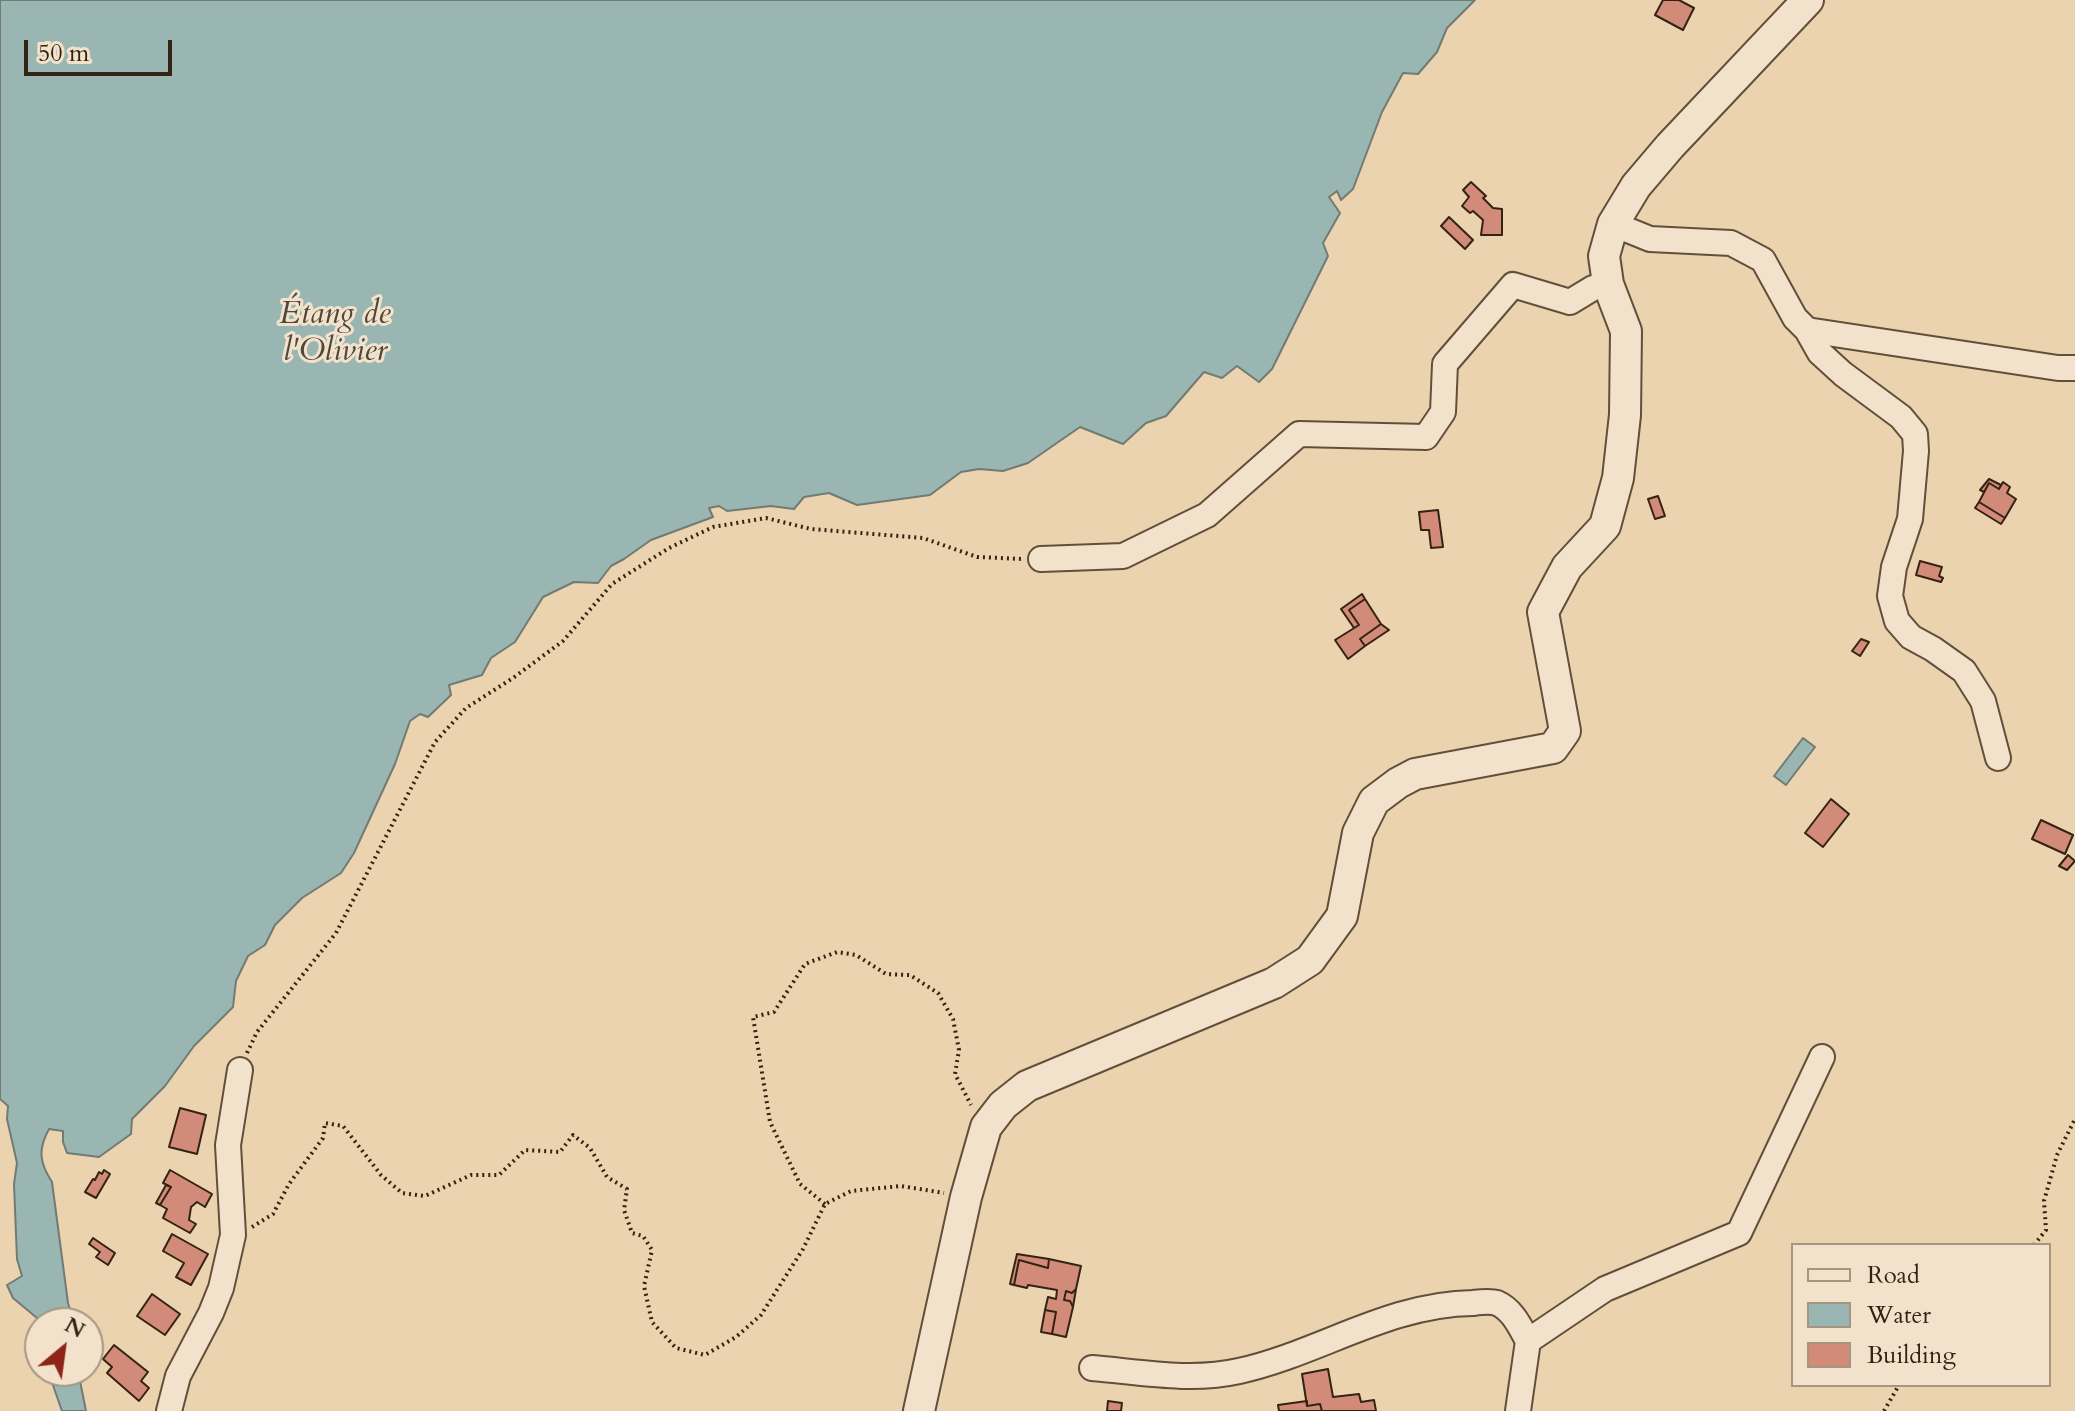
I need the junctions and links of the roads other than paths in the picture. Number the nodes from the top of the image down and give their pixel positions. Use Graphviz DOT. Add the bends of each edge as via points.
graph roads {
  1 [pos="1808,0"];
  2 [pos="1613,224"];
  3 [pos="1608,284"];
  4 [pos="1807,330"];
  5 [pos="2075,368"];
  6 [pos="1041,559"];
  7 [pos="1998,758"];
  8 [pos="1822,1057"];
  9 [pos="240,1070"];
  10 [pos="1528,1341"];
  11 [pos="1092,1368"];
  12 [pos="169,1411"];
  13 [pos="919,1411"];
  14 [pos="1518,1411"];
  1 -- 2 [label="street" via="1670,146"];
  2 -- 3 [label="street" via="1604,256"];
  2 -- 4 [label="street" via="1650,239 1731,243 1763,260"];
  3 -- 6 [label="street" via="1570,302 1513,285 1445,364 1443,412 1426,437 1299,434 1207,515 1123,556"];
  3 -- 13 [label="street" via="1626,331 1618,478 1605,526 1567,567 1543,612 1565,731 1553,748 1415,774 1374,801 1358,833 1342,916 1310,960 1274,983 1027,1086 1003,1105 986,1127 966,1197"];
  4 -- 5 [label="street"];
  4 -- 7 [label="street" via="1820,353 1915,434 1910,519 1890,596 1897,621 1911,637 1964,671 1983,701"];
  8 -- 10 [label="street" via="1739,1233 1605,1289"];
  9 -- 12 [label="street" via="228,1145 233,1235 221,1288 178,1376"];
  10 -- 11 [label="street" via="1512,1313 1496,1302 1446,1303 1374,1321 1239,1371 1199,1376"];
  10 -- 14 [label="street"];
}
